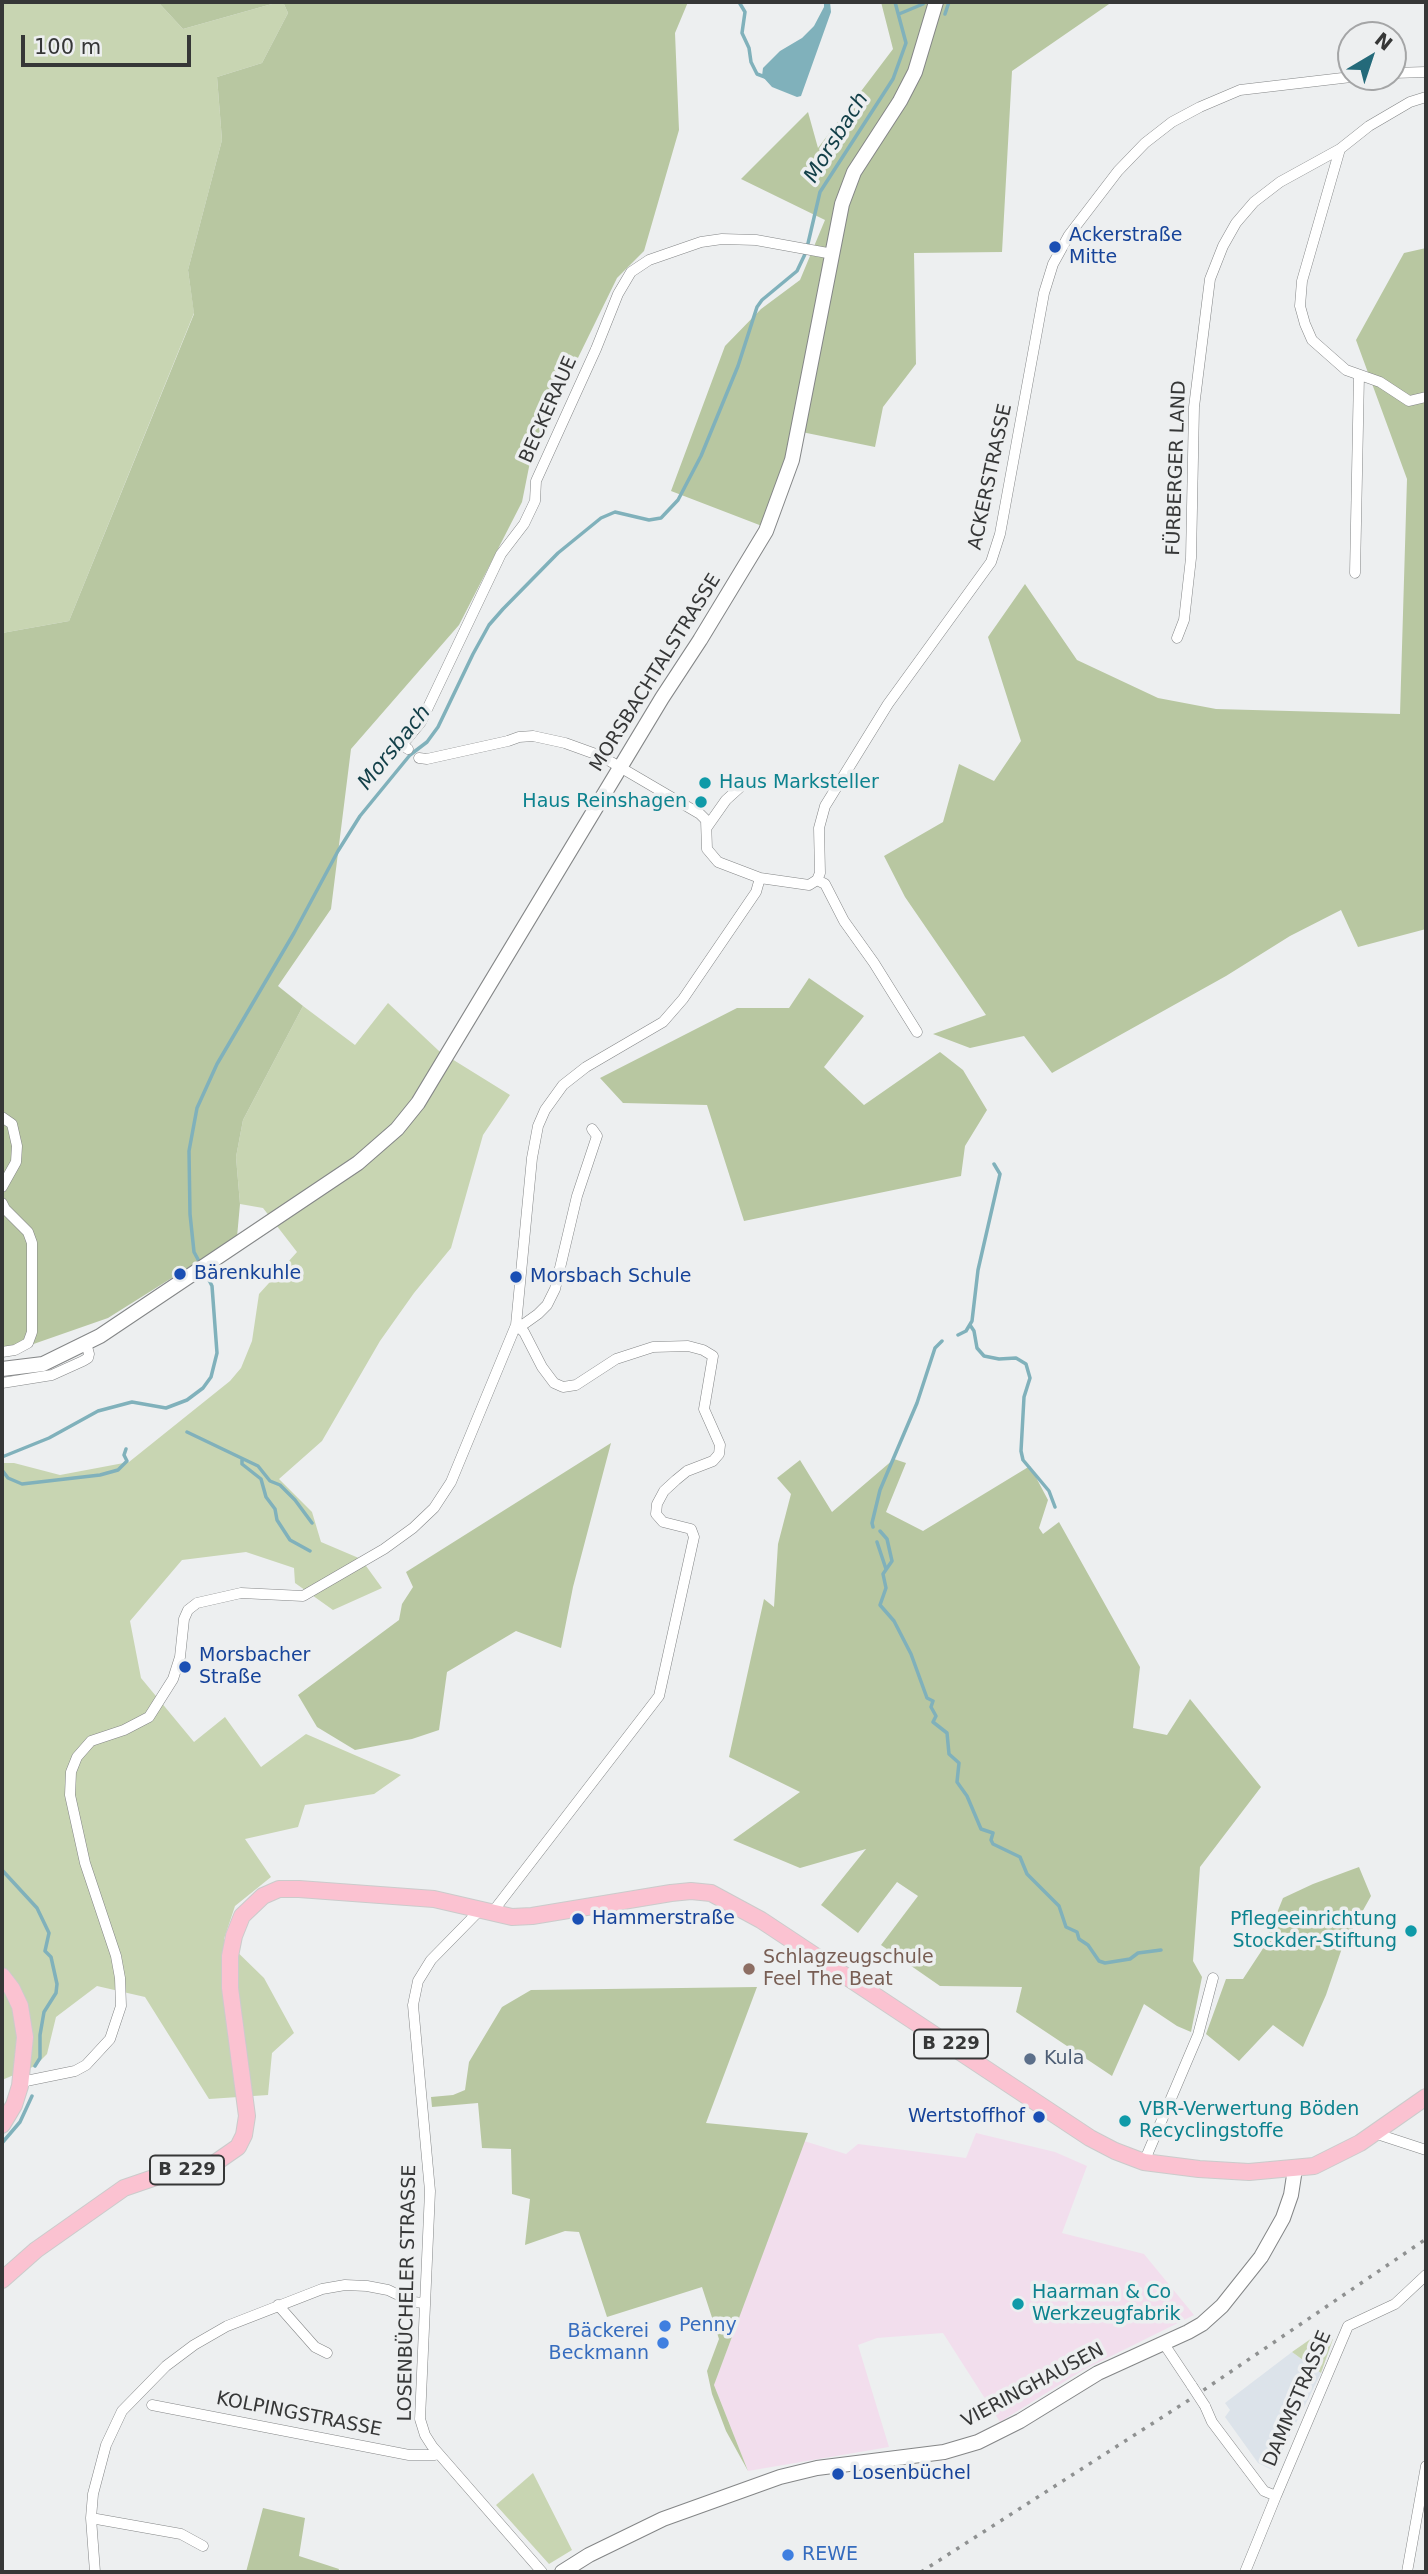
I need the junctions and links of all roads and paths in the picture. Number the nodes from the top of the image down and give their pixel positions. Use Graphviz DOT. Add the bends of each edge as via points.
graph roads {
  1 [pos="936,2"];
  2 [pos="1426,72"];
  3 [pos="1407,73"];
  4 [pos="1337,79"];
  5 [pos="1426,97"];
  6 [pos="1340,149"];
  7 [pos="832,254"];
  8 [pos="1359,375"];
  9 [pos="1426,397"];
  10 [pos="1355,573"];
  11 [pos="1177,638"];
  12 [pos="405,747"];
  13 [pos="419,758"];
  14 [pos="620,769"];
  15 [pos="747,780"];
  16 [pos="707,827"];
  17 [pos="760,878"];
  18 [pos="817,880"];
  19 [pos="916,1032"];
  20 [pos="2,1117"];
  21 [pos="592,1129"];
  22 [pos="2,1187"];
  23 [pos="2,1203"];
  24 [pos="516,1325"];
  25 [pos="86,1343"];
  26 [pos="2,1352"];
  27 [pos="2,1369"];
  28 [pos="2,1383"];
  29 [pos="485,1912"];
  30 [pos="2,1976"];
  31 [pos="1213,1978"];
  32 [pos="20,2086"];
  33 [pos="1426,2097"];
  34 [pos="2,2125"];
  35 [pos="1374,2133"];
  36 [pos="1426,2150"];
  37 [pos="1144,2162"];
  38 [pos="1295,2169"];
  39 [pos="1426,2275"];
  40 [pos="2,2280"];
  41 [pos="424,2303"];
  42 [pos="278,2305"];
  43 [pos="1164,2344"];
  44 [pos="327,2353"];
  45 [pos="152,2405"];
  46 [pos="437,2452"];
  47 [pos="1426,2466"];
  48 [pos="1276,2496"];
  49 [pos="91,2518"];
  50 [pos="204,2546"];
  51 [pos="95,2572"];
  52 [pos="542,2572"];
  53 [pos="562,2572"];
  54 [pos="1245,2572"];
  55 [pos="1407,2572"];
  1 -- 7 [label="main road, MORSBACHTALSTRASSE" via="911,80 849,185"];
  2 -- 3 [label="street"];
  4 -- 18 [label="street, ACKERSTRASSE" via="1240,90 1172,122 1118,171 1069,235 1044,293 991,562 888,704 825,806 819,828"];
  5 -- 6 [label="street, FÜRBERGER LAND" via="1369,126"];
  6 -- 8 [label="street" via="1302,281 1300,306 1312,340 1346,370"];
  6 -- 11 [label="street, FÜRBERGER LAND" via="1254,202 1236,223 1210,279 1194,407 1191,558 1184,620"];
  7 -- 12 [label="street, BECKERAUE" via="756,240 722,239 661,256 631,272 536,481 535,501 501,554"];
  7 -- 14 [label="main road, MORSBACHTALSTRASSE" via="792,460 774,513"];
  8 -- 9 [label="street" via="1409,401"];
  8 -- 10 [label="street"];
  13 -- 14 [label="street" via="533,736 583,749"];
  14 -- 16 [label="street" via="690,807 703,816"];
  14 -- 25 [label="main road, MORSBACHTALSTRASSE" via="408,1117 358,1163"];
  15 -- 16 [label="street"];
  16 -- 17 [label="street" via="706,843 715,859"];
  17 -- 18 [label="street" via="809,885"];
  17 -- 24 [label="street" via="756,892 670,1014 586,1067 549,1102 532,1157"];
  18 -- 19 [label="street" via="825,884"];
  20 -- 22 [label="street" via="12,1125 18,1146 16,1163"];
  21 -- 24 [label="street" via="597,1136 555,1289 547,1306"];
  23 -- 26 [label="street" via="32,1243 32,1332 28,1343"];
  24 -- 29 [label="street" via="542,1367 562,1387 576,1385 616,1359 653,1346 703,1350 713,1356 705,1409 720,1445 713,1461 687,1471 664,1491 657,1504 656,1514 663,1521 691,1529 694,1537 659,1696"];
  24 -- 32 [label="street" via="451,1482 434,1508 384,1549 303,1596 241,1593 197,1603 184,1619 173,1679 149,1717 91,1741 77,1757 70,1795 116,1956 121,2006 110,2039 86,2065"];
  25 -- 27 [label="main road, MORSBACHTALSTRASSE" via="43,1364"];
  25 -- 28 [label="street" via="89,1354 83,1362 52,1375"];
  29 -- 37 [label="main road, B 229" via="532,1916 671,1893 711,1893 761,1920 1090,2138"];
  29 -- 40 [label="main road, B 229" via="434,1899 299,1889 279,1889 263,1896 242,1916 230,1956 247,2116 238,2147 215,2163 124,2188"];
  29 -- 41 [label="street, LOSENBÜCHELER STRASSE" via="431,1960 418,1981 413,2005 430,2191"];
  30 -- 32 [label="main road" via="22,2015"];
  31 -- 37 [label="street" via="1198,2035"];
  32 -- 34 [label="main road"];
  33 -- 35 [label="main road, B 229"];
  35 -- 36 [label="street"];
  35 -- 38 [label="main road, B 229" via="1323,2162"];
  37 -- 38 [label="main road, B 229" via="1242,2171"];
  38 -- 43 [label="main road, VIERINGHAUSEN" via="1278,2232 1244,2280 1202,2324"];
  39 -- 48 [label="street, DAMMSTRASSE" via="1395,2304 1348,2326"];
  41 -- 42 [label="street" via="388,2290 345,2285"];
  41 -- 46 [label="street, LOSENBÜCHELER STRASSE" via="420,2419"];
  42 -- 44 [label="street" via="315,2347"];
  42 -- 49 [label="street" via="194,2345 136,2395 106,2445"];
  43 -- 48 [label="street, bridge" via="1212,2422 1264,2491"];
  43 -- 53 [label="main road, VIERINGHAUSEN" via="1098,2373 978,2442 944,2452 855,2462 780,2477 629,2534"];
  45 -- 46 [label="street, KOLPINGSTRASSE" via="410,2455"];
  46 -- 52 [label="street, LOSENBÜCHELER STRASSE"];
  47 -- 55 [label="street"];
  48 -- 54 [label="street, DAMMSTRASSE"];
  49 -- 50 [label="street" via="181,2534"];
  49 -- 51 [label="street"];
}
